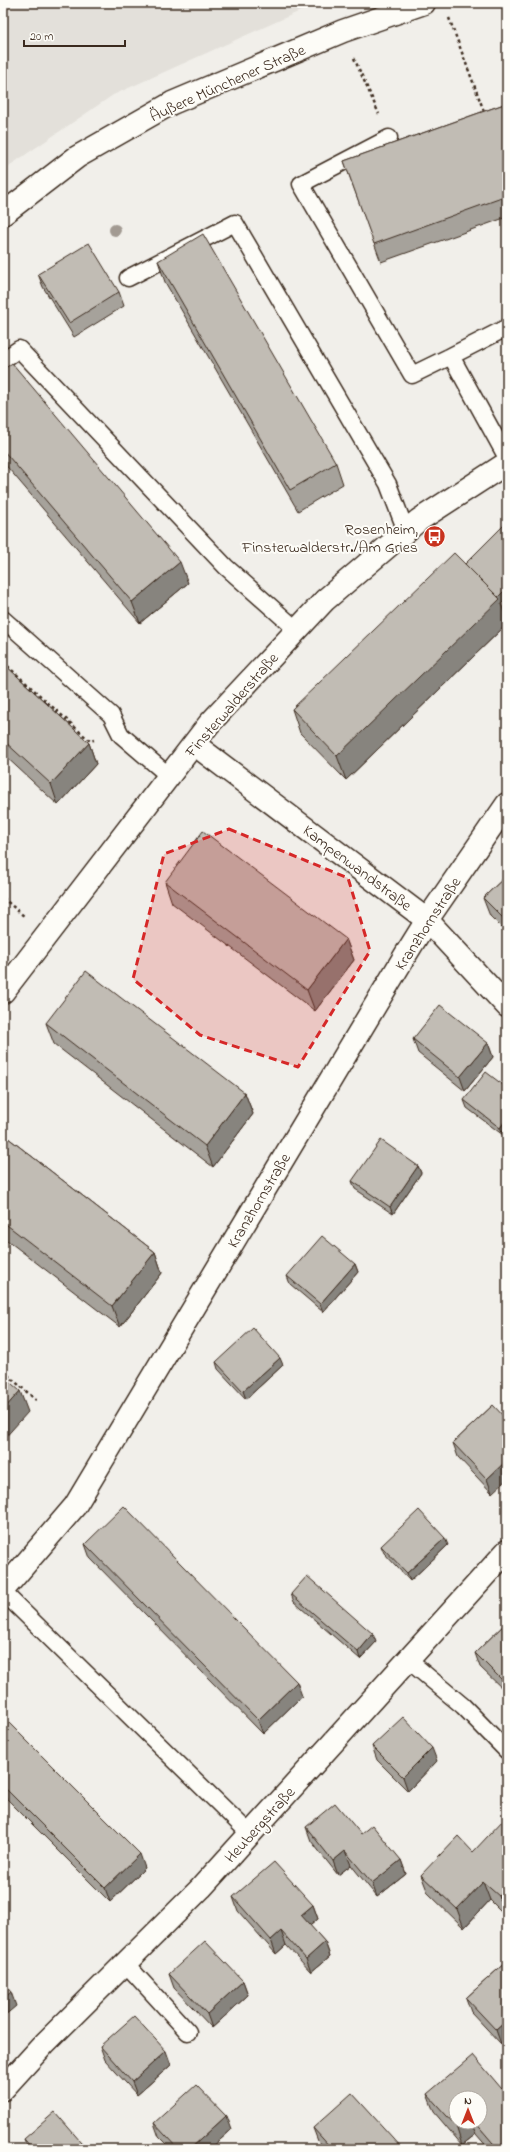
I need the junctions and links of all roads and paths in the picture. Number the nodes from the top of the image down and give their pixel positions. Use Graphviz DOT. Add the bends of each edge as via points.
graph roads {
  1 [pos="424,3"];
  2 [pos="446,10"];
  3 [pos="343,32"];
  4 [pos="485,115"];
  5 [pos="389,138"];
  6 [pos="3,214"];
  7 [pos="128,278"];
  8 [pos="506,328"];
  9 [pos="451,356"];
  10 [pos="3,360"];
  11 [pos="507,458"];
  12 [pos="507,463"];
  13 [pos="406,531"];
  14 [pos="3,619"];
  15 [pos="297,630"];
  16 [pos="3,662"];
  17 [pos="121,735"];
  18 [pos="194,744"];
  19 [pos="169,776"];
  20 [pos="507,804"];
  21 [pos="427,920"];
  22 [pos="3,992"];
  23 [pos="507,1006"];
  24 [pos="3,1371"];
  25 [pos="36,1400"];
  26 [pos="507,1551"];
  27 [pos="3,1591"];
  28 [pos="408,1660"];
  29 [pos="507,1751"];
  30 [pos="250,1834"];
  31 [pos="125,1963"];
  32 [pos="188,2032"];
  33 [pos="3,2089"];
  1 -- 3 [label="street, Äußere Münchener Straße"];
  2 -- 4 [label="path"];
  3 -- 5 [label="path"];
  3 -- 6 [label="street, Äußere Münchener Straße" via="172,103 77,157"];
  5 -- 9 [label="lane" via="301,184 412,375"];
  7 -- 13 [label="lane" via="235,223 388,484"];
  8 -- 9 [label="lane"];
  9 -- 11 [label="lane"];
  10 -- 15 [label="lane" via="19,349 226,567"];
  12 -- 13 [label="street, Finsterwalderstraße"];
  13 -- 15 [label="street, Finsterwalderstraße" via="325,600"];
  14 -- 17 [label="lane" via="111,715"];
  15 -- 18 [label="street, Finsterwalderstraße" via="209,724"];
  16 -- 17 [label="path" via="90,741"];
  17 -- 19 [label="lane"];
  18 -- 19 [label="street, Finsterwalderstraße"];
  18 -- 21 [label="street, Kampenwandstraße"];
  19 -- 22 [label="street, Finsterwalderstraße"];
  20 -- 21 [label="street, Kranzhornstraße"];
  21 -- 23 [label="street, Kampenwandstraße"];
  21 -- 27 [label="street, Kranzhornstraße" via="75,1506"];
  24 -- 25 [label="path"];
  26 -- 28 [label="street, Heubergstraße"];
  27 -- 30 [label="lane"];
  28 -- 29 [label="lane" via="464,1706"];
  28 -- 30 [label="street, Heubergstraße"];
  30 -- 31 [label="street, Heubergstraße" via="201,1888"];
  31 -- 32 [label="lane"];
  31 -- 33 [label="street, Heubergstraße"];
}
